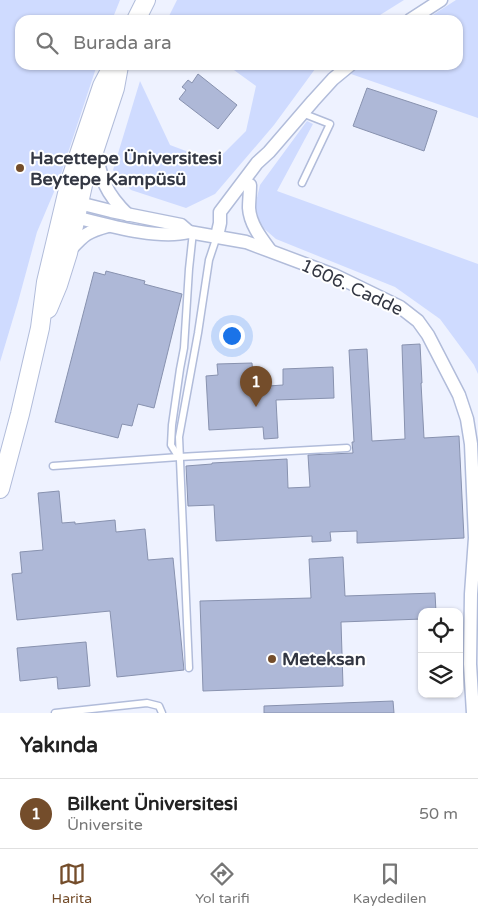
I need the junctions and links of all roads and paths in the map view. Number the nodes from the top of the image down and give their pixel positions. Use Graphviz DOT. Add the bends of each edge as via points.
graph roads {
  1 [pos="146,0"];
  2 [pos="441,0"];
  3 [pos="138,15"];
  4 [pos="418,15"];
  5 [pos="111,70"];
  6 [pos="118,70"];
  7 [pos="344,70"];
  8 [pos="302,113"];
  9 [pos="96,147"];
  10 [pos="269,152"];
  11 [pos="302,183"];
  12 [pos="250,185"];
  13 [pos="70,209"];
  14 [pos="128,215"];
  15 [pos="220,222"];
  16 [pos="110,225"];
  17 [pos="191,232"];
  18 [pos="217,236"];
  19 [pos="270,250"];
  20 [pos="68,253"];
  21 [pos="40,328"];
  22 [pos="347,448"];
  23 [pos="179,457"];
  24 [pos="53,466"];
  25 [pos="0,489"];
  26 [pos="189,668"];
  27 [pos="55,713"];
  28 [pos="162,713"];
  29 [pos="473,713"];
  1 -- 3 [label="main road"];
  2 -- 4 [label="street"];
  5 -- 13 [label="main road" via="102,86 78,157"];
  6 -- 9 [label="main road"];
  7 -- 8 [label="street"];
  8 -- 10 [label="street"];
  8 -- 11 [label="lane" via="330,124"];
  9 -- 13 [label="main road"];
  9 -- 14 [label="street" via="104,184"];
  10 -- 12 [label="street" via="264,167"];
  10 -- 15 [label="street" via="220,212"];
  12 -- 15 [label="street"];
  12 -- 19 [label="street" via="251,218"];
  13 -- 14 [label="street"];
  13 -- 16 [label="street"];
  13 -- 20 [label="main road"];
  13 -- 21 [label="main road" via="46,282"];
  14 -- 17 [label="street" via="181,224"];
  15 -- 18 [label="street"];
  16 -- 17 [label="street" via="136,231"];
  16 -- 20 [label="street" via="88,232"];
  17 -- 18 [label="street, 1606. Cadde"];
  17 -- 23 [label="lane" via="184,348 172,425 171,445"];
  18 -- 19 [label="street, 1606. Cadde"];
  18 -- 23 [label="lane" via="208,260 179,437"];
  19 -- 29 [label="street, 1606. Cadde" via="334,276 400,307 412,316 428,335 459,394 471,444 475,538 470,664"];
  20 -- 21 [label="main road"];
  21 -- 25 [label="main road"];
  22 -- 23 [label="lane"];
  23 -- 24 [label="lane"];
  23 -- 26 [label="lane"];
  27 -- 28 [label="lane" via="147,703 159,706"];
}
